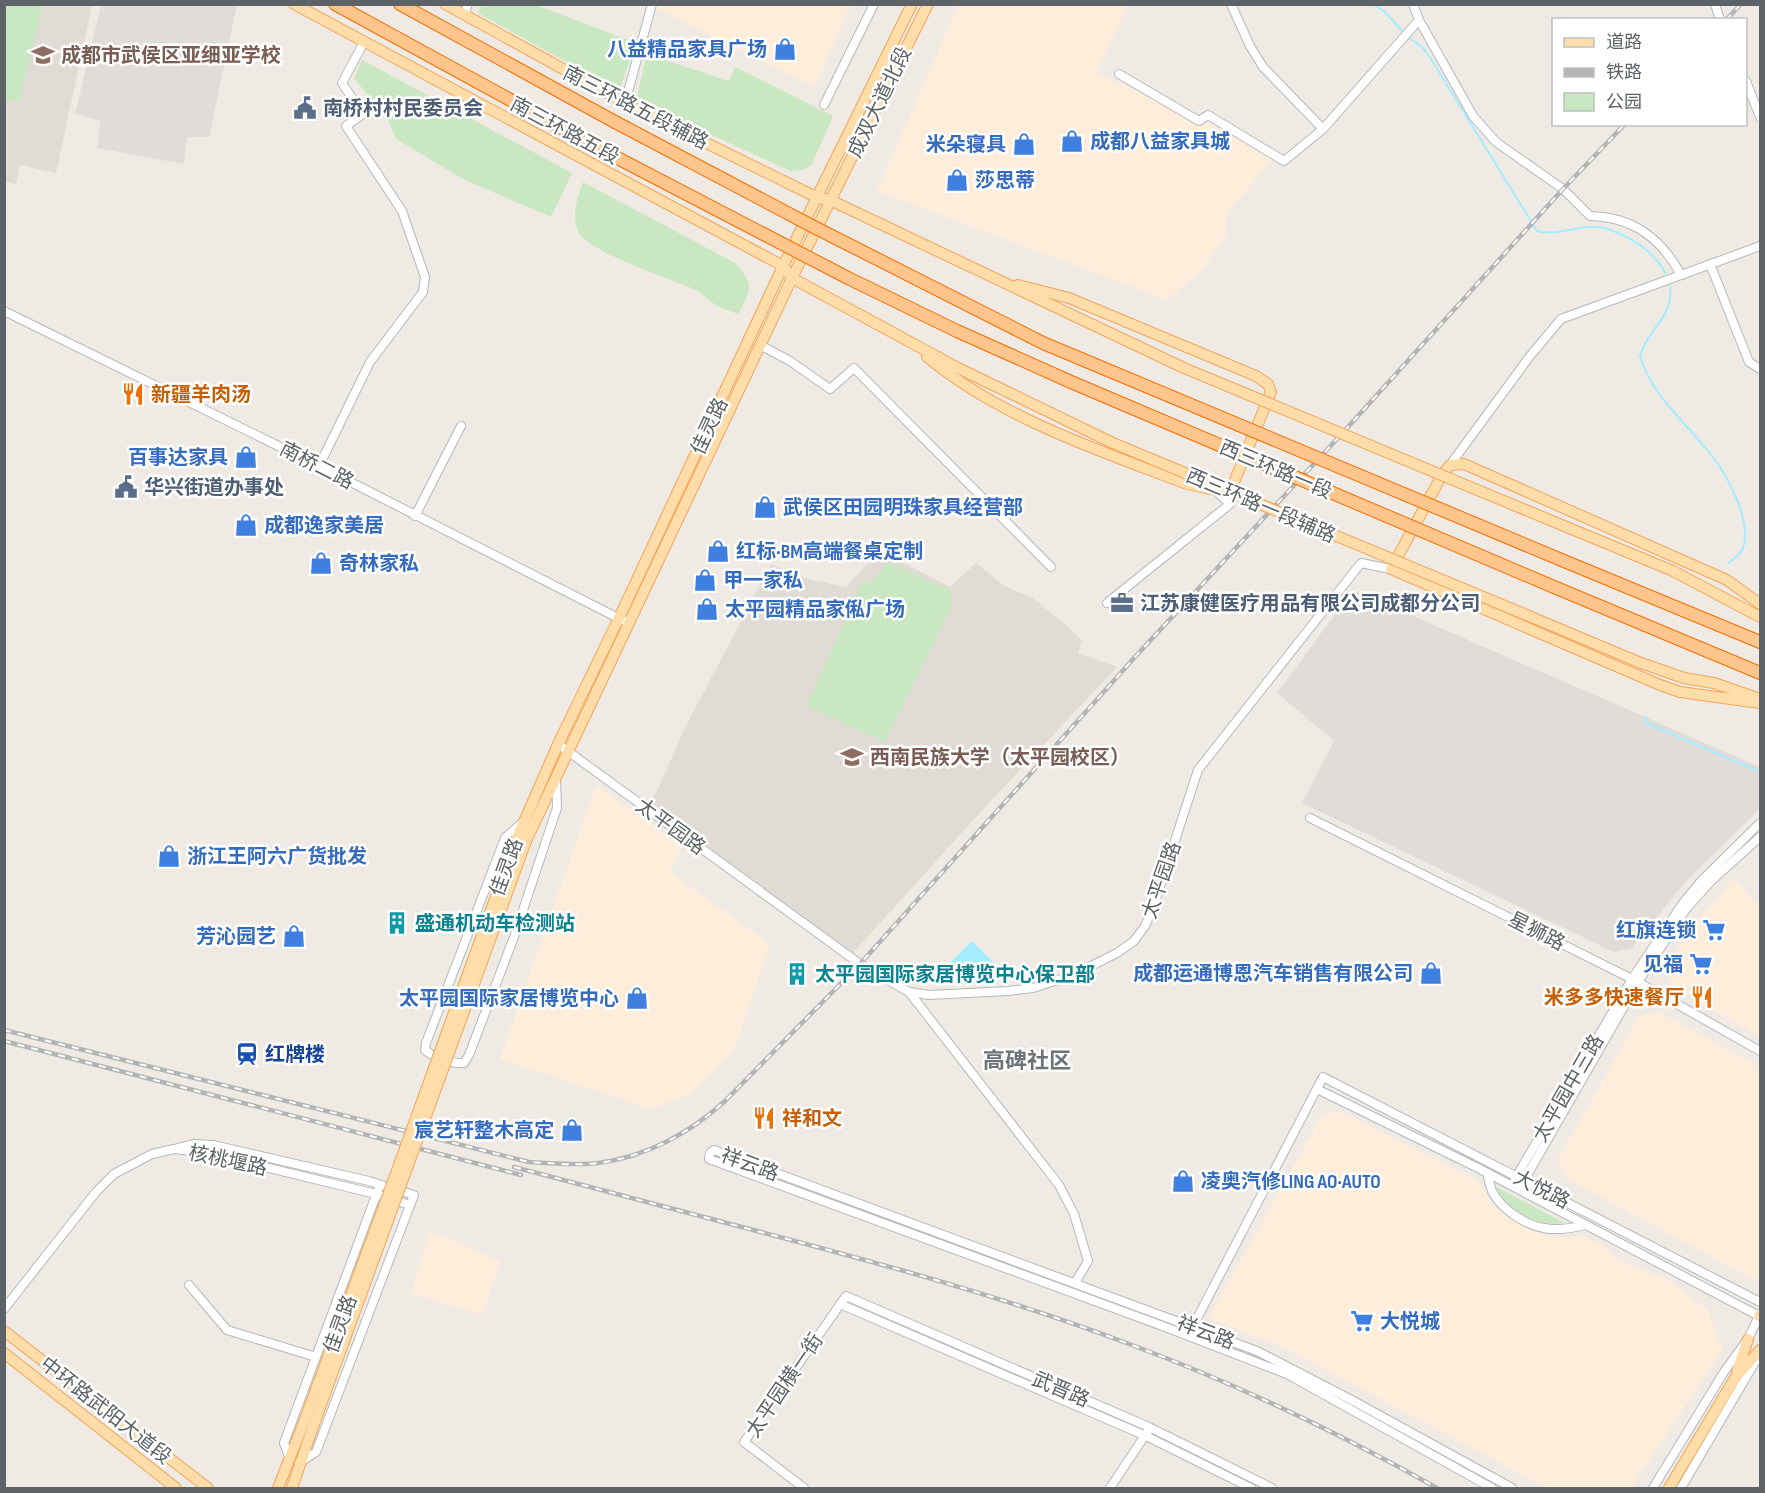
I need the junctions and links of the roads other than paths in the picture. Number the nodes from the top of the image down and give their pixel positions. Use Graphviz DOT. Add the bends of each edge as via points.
graph roads {
  1 [pos="294,4"];
  2 [pos="335,4"];
  3 [pos="400,4"];
  4 [pos="445,4"];
  5 [pos="652,4"];
  6 [pos="874,4"];
  7 [pos="912,4"];
  8 [pos="928,4"];
  9 [pos="1231,4"];
  10 [pos="1413,4"];
  11 [pos="466,10"];
  12 [pos="1419,20"];
  13 [pos="364,42"];
  14 [pos="1119,74"];
  15 [pos="1747,83"];
  16 [pos="625,103"];
  17 [pos="824,105"];
  18 [pos="1761,117"];
  19 [pos="1323,129"];
  20 [pos="818,198"];
  21 [pos="831,200"];
  22 [pos="810,225"];
  23 [pos="1761,246"];
  24 [pos="797,251"];
  25 [pos="1710,264"];
  26 [pos="783,266"];
  27 [pos="1681,275"];
  28 [pos="792,278"];
  29 [pos="996,280"];
  30 [pos="4,311"];
  31 [pos="909,341"];
  32 [pos="760,345"];
  33 [pos="1761,369"];
  34 [pos="460,426"];
  35 [pos="1450,465"];
  36 [pos="319,466"];
  37 [pos="1215,490"];
  38 [pos="415,516"];
  39 [pos="1051,567"];
  40 [pos="1391,568"];
  41 [pos="1107,603"];
  42 [pos="1761,604"];
  43 [pos="1761,617"];
  44 [pos="623,621"];
  45 [pos="1761,642"];
  46 [pos="1761,673"];
  47 [pos="1761,701"];
  48 [pos="562,747"];
  49 [pos="556,774"];
  50 [pos="1310,818"];
  51 [pos="523,821"];
  52 [pos="1761,823"];
  53 [pos="1761,837"];
  54 [pos="521,839"];
  55 [pos="1635,980"];
  56 [pos="909,992"];
  57 [pos="1761,1051"];
  58 [pos="1317,1089"];
  59 [pos="174,1149"];
  60 [pos="1487,1173"];
  61 [pos="1521,1177"];
  62 [pos="380,1184"];
  63 [pos="1515,1188"];
  64 [pos="376,1194"];
  65 [pos="410,1205"];
  66 [pos="1586,1225"];
  67 [pos="1075,1283"];
  68 [pos="189,1285"];
  69 [pos="846,1296"];
  70 [pos="1761,1302"];
  71 [pos="840,1304"];
  72 [pos="4,1309"];
  73 [pos="1760,1315"];
  74 [pos="1193,1326"];
  75 [pos="4,1331"];
  76 [pos="1189,1336"];
  77 [pos="1748,1339"];
  78 [pos="1761,1350"];
  79 [pos="4,1353"];
  80 [pos="316,1357"];
  81 [pos="1735,1378"];
  82 [pos="1148,1432"];
  83 [pos="295,1461"];
  84 [pos="176,1488"];
  85 [pos="208,1488"];
  86 [pos="278,1488"];
  87 [pos="292,1488"];
  88 [pos="804,1488"];
  89 [pos="1110,1488"];
  90 [pos="1251,1488"];
  91 [pos="1272,1488"];
  92 [pos="1492,1488"];
  93 [pos="1512,1488"];
  94 [pos="1653,1488"];
  95 [pos="1669,1488"];
  96 [pos="1681,1488"];
  1 -- 13 [label="main road"];
  2 -- 24 [label="highway, 南三环路五段, bridge"];
  3 -- 22 [label="highway, 南三环路五段, bridge"];
  4 -- 11 [label="main road, 南三环路五段辅路"];
  5 -- 16 [label="street"];
  6 -- 17 [label="street"];
  7 -- 20 [label="main road, 成双大道北段"];
  8 -- 21 [label="main road, 成双大道北段"];
  9 -- 19 [label="street" via="1263,67"];
  10 -- 12 [label="street"];
  11 -- 16 [label="main road, 南三环路五段辅路"];
  12 -- 19 [label="street"];
  12 -- 27 [label="street" via="1473,116 1496,142 1563,189 1590,216 1625,222 1650,236 1670,255"];
  13 -- 26 [label="main road"];
  13 -- 36 [label="street" via="342,83 363,114 346,126 402,211 425,276 423,292 370,362"];
  14 -- 19 [label="street" via="1199,121 1208,116 1284,161"];
  15 -- 18 [label="street"];
  16 -- 20 [label="main road, 南三环路五段辅路"];
  20 -- 21 [label="main road, 南三环路五段辅路"];
  20 -- 26 [label="main road, 成双大道北段"];
  21 -- 28 [label="main road, 成双大道北段"];
  21 -- 29 [label="main road"];
  22 -- 45 [label="highway, 西三环路一段, bridge" via="1043,343"];
  23 -- 25 [label="street"];
  24 -- 46 [label="highway, 西三环路一段, bridge" via="957,332 1071,382"];
  25 -- 27 [label="street"];
  25 -- 33 [label="street" via="1749,362"];
  26 -- 28 [label="main road, 西三环路一段辅路"];
  26 -- 44 [label="main road, 佳灵路"];
  27 -- 35 [label="street" via="1561,319"];
  28 -- 31 [label="main road, 西三环路一段辅路"];
  28 -- 32 [label="main road, 佳灵路"];
  29 -- 37 [label="main road" via="1069,298 1268,384 1271,392 1232,487"];
  29 -- 43 [label="main road, bridge" via="1184,368 1673,571"];
  30 -- 36 [label="street, 南桥二路"];
  31 -- 37 [label="main road" via="953,379 1010,412 1187,484"];
  31 -- 47 [label="main road, 西三环路一段辅路, bridge" via="1113,443 1641,663"];
  32 -- 39 [label="street" via="830,389 854,368"];
  32 -- 44 [label="main road, 佳灵路"];
  34 -- 38 [label="street"];
  35 -- 40 [label="main road"];
  35 -- 42 [label="main road" via="1464,464 1716,575"];
  36 -- 38 [label="street, 南桥二路"];
  37 -- 41 [label="street" via="1230,504"];
  38 -- 44 [label="street, 南桥二路"];
  40 -- 47 [label="main road" via="1660,685 1680,692"];
  40 -- 56 [label="street, 太平园路" via="1361,563 1198,770 1154,905 1134,941 1073,975 1033,988 929,995"];
  44 -- 48 [label="main road, 佳灵路"];
  48 -- 49 [label="main road, 佳灵路"];
  48 -- 51 [label="main road, 佳灵路"];
  48 -- 56 [label="street, 太平园路" via="860,964"];
  49 -- 51 [label="street" via="557,808 514,937 469,1055 464,1063 457,1064 430,1054 425,1050 426,1043 505,838"];
  49 -- 54 [label="main road, 佳灵路"];
  50 -- 55 [label="street, 星狮路"];
  51 -- 54 [label="main road, 佳灵路"];
  52 -- 55 [label="street, 太平园中三路" via="1683,903"];
  53 -- 55 [label="street, 太平园中三路" via="1686,909"];
  54 -- 83 [label="main road, 佳灵路, bridge" via="391,1187"];
  55 -- 57 [label="street, 星狮路"];
  55 -- 61 [label="street, 太平园中三路"];
  56 -- 67 [label="street" via="1059,1185 1074,1214 1088,1261"];
  58 -- 60 [label="street"];
  58 -- 61 [label="street, 大悦路" via="1323,1077"];
  58 -- 74 [label="street"];
  59 -- 62 [label="street" via="193,1144 213,1145"];
  59 -- 64 [label="street, 核桃堰路" via="204,1152"];
  59 -- 72 [label="street, 核桃堰路" via="152,1154 114,1174"];
  60 -- 63 [label="street"];
  60 -- 66 [label="street" via="1492,1192 1504,1207 1524,1221 1544,1228"];
  61 -- 63 [label="street, 太平园中三路"];
  61 -- 70 [label="street, 大悦路"];
  62 -- 64 [label="street"];
  62 -- 65 [label="street" via="414,1195"];
  63 -- 66 [label="street"];
  64 -- 65 [label="street, 核桃堰路"];
  64 -- 80 [label="street"];
  65 -- 83 [label="street" via="316,1452"];
  66 -- 73 [label="street"];
  67 -- 74 [label="street, 祥云路"];
  67 -- 76 [label="street, 祥云路" via="714,1150 710,1153 709,1159"];
  68 -- 80 [label="street" via="227,1330"];
  69 -- 71 [label="street, 太平园横一街"];
  69 -- 82 [label="street, 武晋路"];
  71 -- 82 [label="street, 武晋路"];
  71 -- 88 [label="street, 太平园横一街" via="744,1442"];
  73 -- 77 [label="street"];
  74 -- 76 [label="street"];
  74 -- 93 [label="street, 祥云路" via="1257,1351"];
  75 -- 85 [label="main road, 中环路武阳大道段"];
  76 -- 92 [label="street, 祥云路" via="1287,1374"];
  77 -- 81 [label="main road"];
  77 -- 94 [label="street"];
  78 -- 81 [label="main road"];
  78 -- 96 [label="street"];
  79 -- 84 [label="main road, 中环路武阳大道段"];
  80 -- 83 [label="street" via="284,1443"];
  81 -- 95 [label="main road"];
  82 -- 89 [label="street"];
  82 -- 90 [label="street, 武晋路"];
  82 -- 91 [label="street, 武晋路"];
  83 -- 86 [label="main road, 佳灵路"];
  83 -- 87 [label="main road, 佳灵路"];
}
